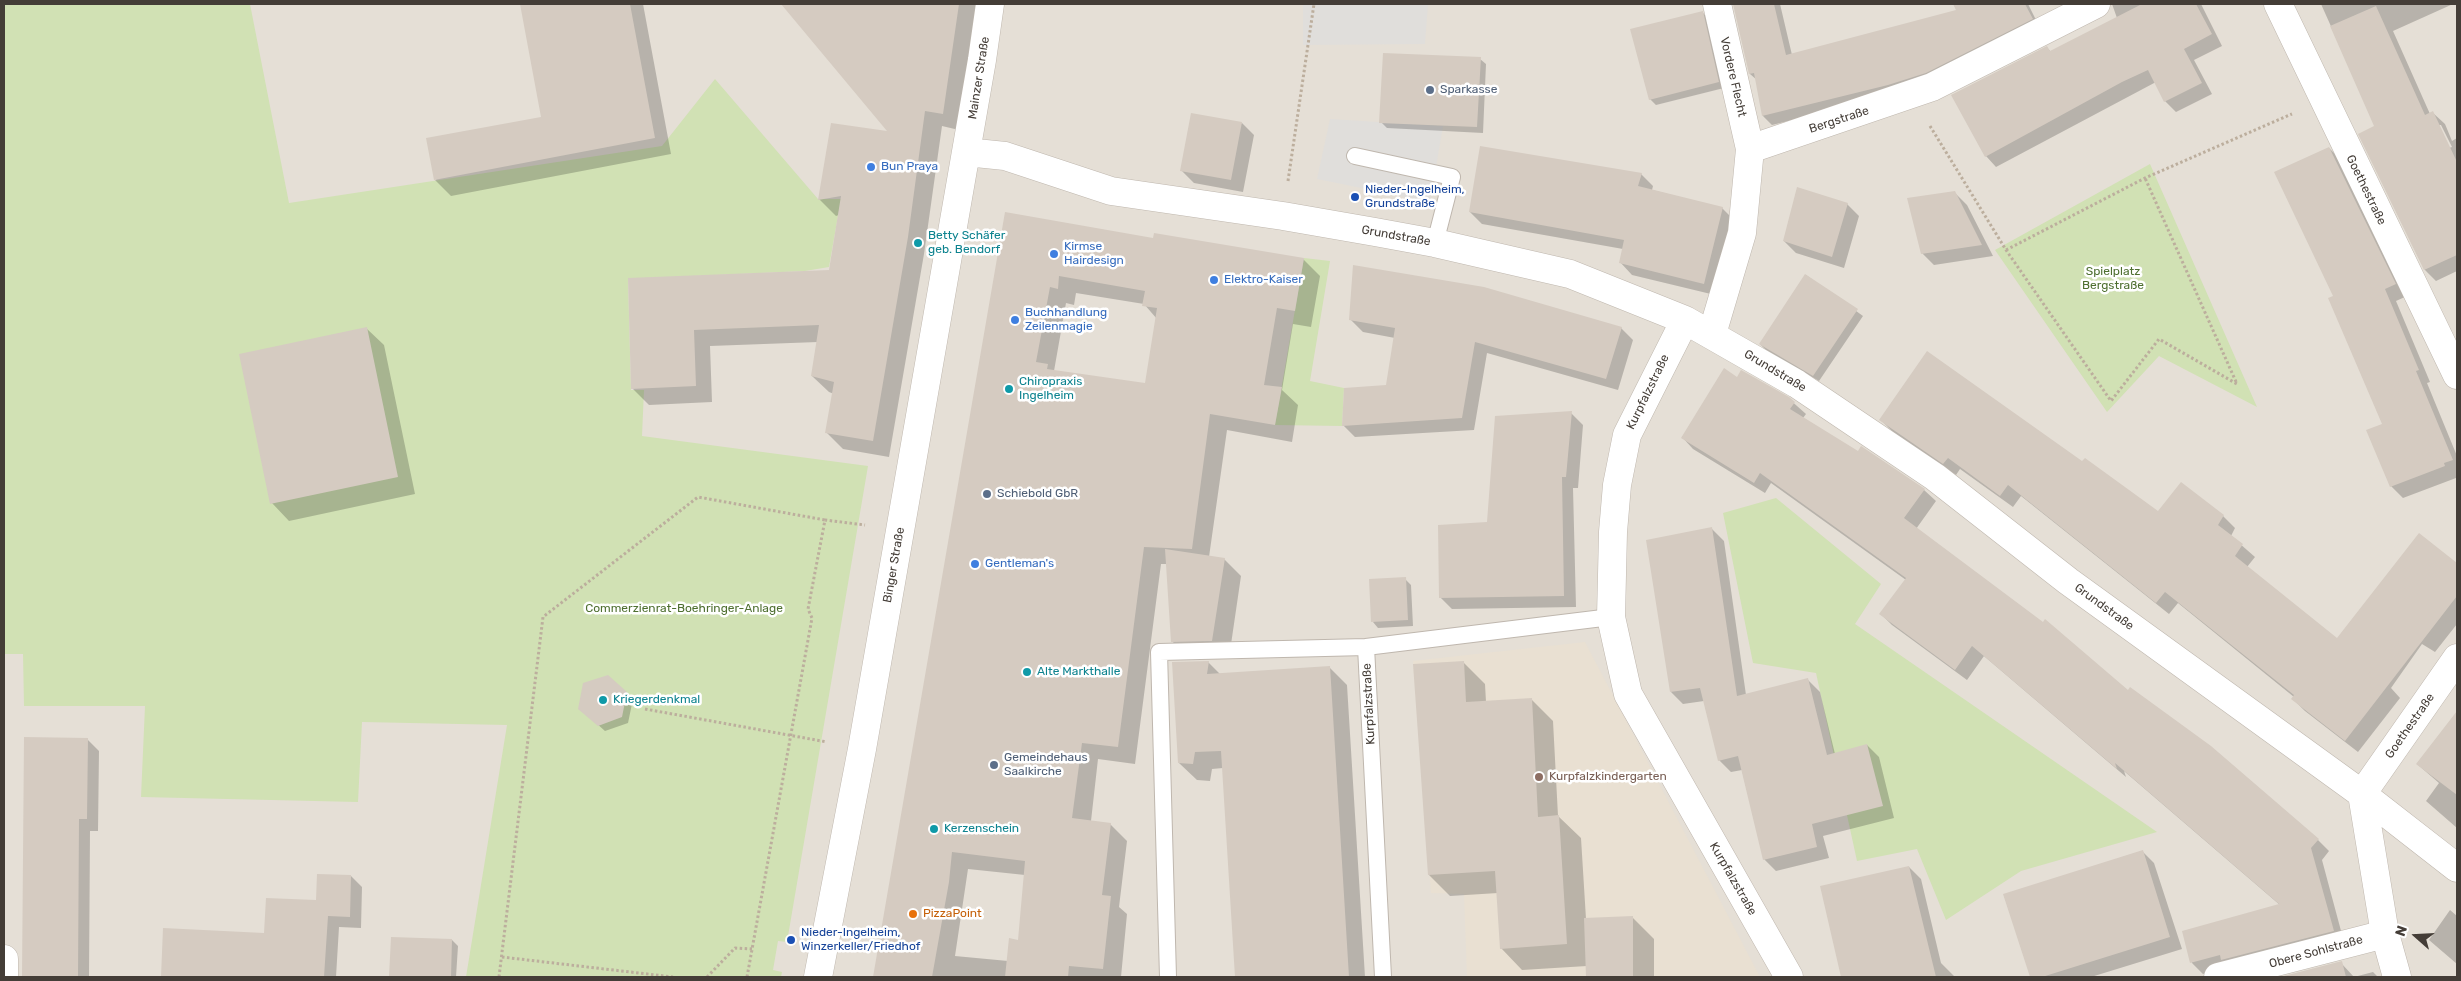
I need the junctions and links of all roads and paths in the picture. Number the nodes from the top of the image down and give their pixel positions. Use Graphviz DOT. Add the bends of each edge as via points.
graph roads {
  1 [pos="990,4"];
  2 [pos="1314,4"];
  3 [pos="1716,4"];
  4 [pos="2096,4"];
  5 [pos="2278,4"];
  6 [pos="1912,96"];
  7 [pos="2322,99"];
  8 [pos="1750,150"];
  9 [pos="966,152"];
  10 [pos="1355,156"];
  11 [pos="1290,166"];
  12 [pos="2145,178"];
  13 [pos="1435,243"];
  14 [pos="2006,250"];
  15 [pos="1685,320"];
  16 [pos="1712,334"];
  17 [pos="2457,376"];
  18 [pos="825,520"];
  19 [pos="901,529"];
  20 [pos="1611,616"];
  21 [pos="1366,647"];
  22 [pos="2457,658"];
  23 [pos="645,709"];
  24 [pos="790,735"];
  25 [pos="862,749"];
  26 [pos="2362,794"];
  27 [pos="2457,868"];
  28 [pos="2385,934"];
  29 [pos="752,949"];
  30 [pos="502,957"];
  31 [pos="4,959"];
  32 [pos="4,977"];
  33 [pos="499,977"];
  34 [pos="673,977"];
  35 [pos="708,977"];
  36 [pos="747,977"];
  37 [pos="818,977"];
  38 [pos="1168,977"];
  39 [pos="1382,977"];
  40 [pos="1789,977"];
  41 [pos="2218,977"];
  42 [pos="2397,977"];
  1 -- 9 [label="street, Mainzer Straße"];
  2 -- 11 [label="path"];
  3 -- 8 [label="street, Vordere Flecht"];
  4 -- 6 [label="street, Bergstraße"];
  5 -- 7 [label="street, Goethestraße"];
  6 -- 8 [label="street, Bergstraße"];
  6 -- 14 [label="path"];
  7 -- 12 [label="path"];
  7 -- 17 [label="street, Goethestraße"];
  8 -- 16 [label="street" via="1742,233"];
  9 -- 13 [label="street, Grundstraße" via="1005,156 1112,191"];
  9 -- 19 [label="street, Binger Straße"];
  10 -- 13 [label="lane" via="1452,177"];
  12 -- 14 [label="path"];
  12 -- 14 [label="path" via="2237,384 2159,339 2110,401"];
  13 -- 15 [label="street, Grundstraße" via="1570,274"];
  15 -- 16 [label="street, Grundstraße"];
  15 -- 20 [label="street, Kurpfalzstraße" via="1627,435 1613,532"];
  16 -- 26 [label="street, Grundstraße" via="1797,384 1935,477 2068,581"];
  18 -- 19 [label="path"];
  18 -- 24 [label="path" via="808,609 812,618"];
  18 -- 30 [label="path" via="698,497 544,616"];
  19 -- 25 [label="street, Binger Straße"];
  20 -- 21 [label="lane, Kurpfalzstraße"];
  20 -- 40 [label="street, Kurpfalzstraße" via="1628,694"];
  21 -- 38 [label="lane" via="1159,652"];
  21 -- 39 [label="lane, Kurpfalzstraße"];
  22 -- 26 [label="street, Goethestraße"];
  23 -- 24 [label="path"];
  24 -- 25 [label="path"];
  24 -- 29 [label="path"];
  25 -- 37 [label="street, Binger Straße"];
  26 -- 27 [label="street, Grundstraße"];
  26 -- 28 [label="street"];
  28 -- 41 [label="street, Obere Sohlstraße"];
  28 -- 42 [label="street"];
  29 -- 35 [label="path" via="735,948"];
  29 -- 36 [label="path"];
  30 -- 33 [label="path"];
  30 -- 34 [label="path"];
  31 -- 32 [label="street"];
}
